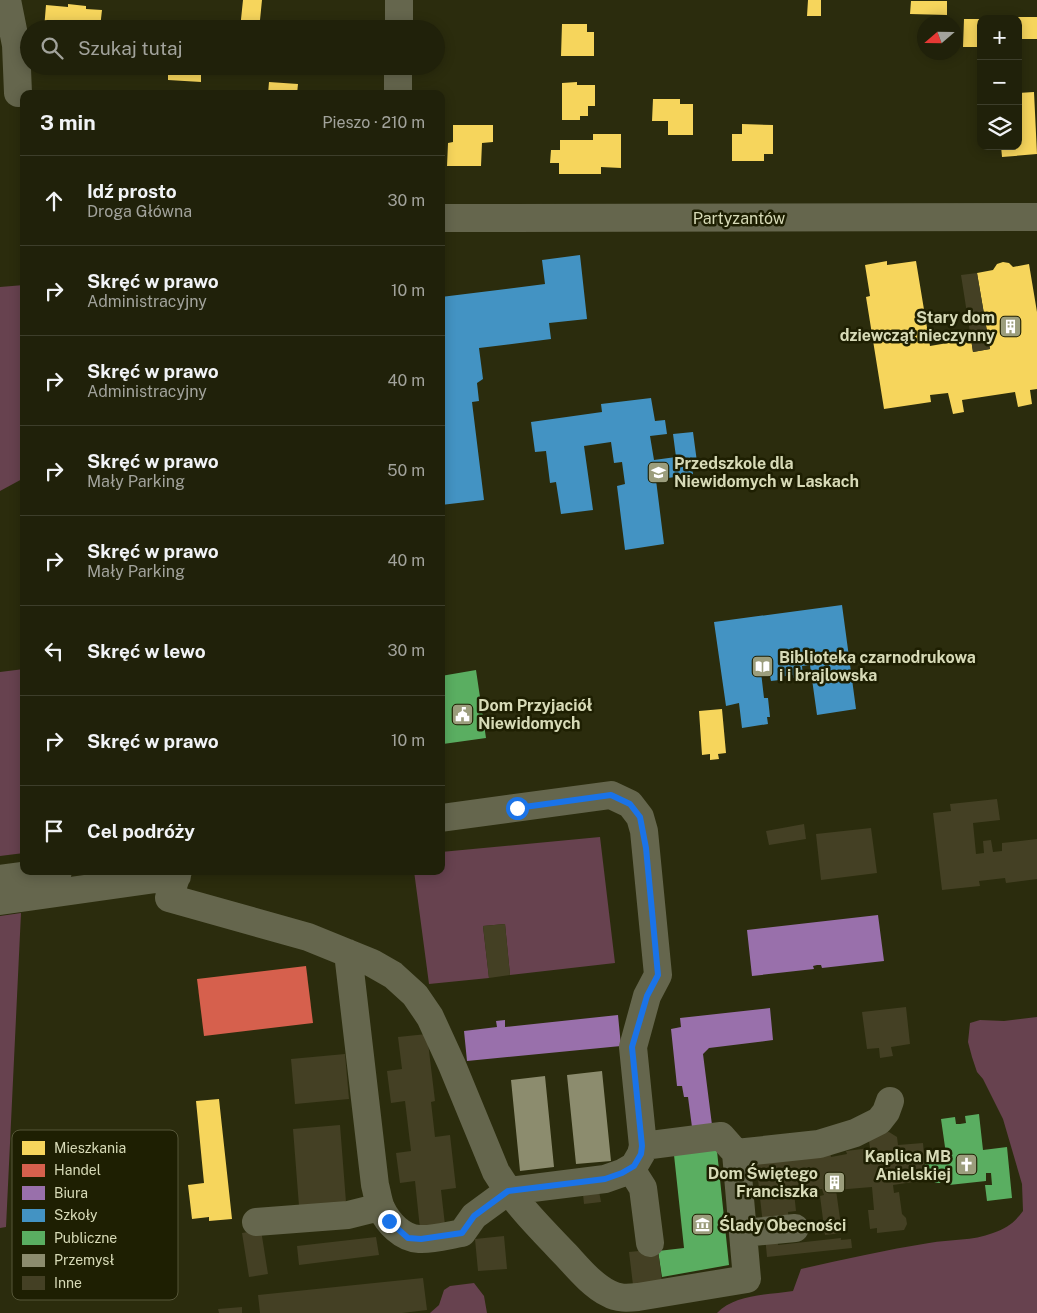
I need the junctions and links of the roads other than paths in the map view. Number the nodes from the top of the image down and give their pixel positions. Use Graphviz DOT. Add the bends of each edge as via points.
graph roads {
  1 [pos="7,0"];
  2 [pos="399,0"];
  3 [pos="399,20"];
  4 [pos="398,75"];
  5 [pos="398,90"];
  6 [pos="14,92"];
  7 [pos="1037,217"];
  8 [pos="445,218"];
  9 [pos="445,817"];
  10 [pos="29,875"];
  11 [pos="0,879"];
  12 [pos="175,882"];
  13 [pos="0,900"];
  14 [pos="348,953"];
  15 [pos="890,1101"];
  16 [pos="736,1152"];
  17 [pos="637,1157"];
  18 [pos="508,1191"];
  19 [pos="380,1207"];
  20 [pos="256,1222"];
  21 [pos="795,1228"];
  22 [pos="743,1233"];
  23 [pos="650,1243"];
  1 -- 6 [label="street" via="16,45"];
  2 -- 3 [label="street"];
  4 -- 5 [label="street"];
  7 -- 8 [label="street, Partyzantów"];
  9 -- 17 [label="street" via="611,795 630,804 640,817 658,975 647,996 632,1047"];
  10 -- 11 [label="street"];
  12 -- 13 [label="street"];
  12 -- 14 [label="street"];
  14 -- 18 [label="street" via="393,975 414,995 430,1018 496,1172"];
  14 -- 19 [label="street"];
  15 -- 16 [label="street" via="878,1121 855,1133 819,1144"];
  16 -- 17 [label="street" via="721,1136"];
  16 -- 22 [label="street"];
  17 -- 18 [label="street" via="605,1179"];
  17 -- 23 [label="street"];
  18 -- 19 [label="street" via="474,1216 462,1233 421,1239 408,1238 400,1232"];
  18 -- 22 [label="street" via="599,1288 620,1298 747,1279"];
  19 -- 20 [label="street" via="348,1215"];
  21 -- 22 [label="street"];
}
